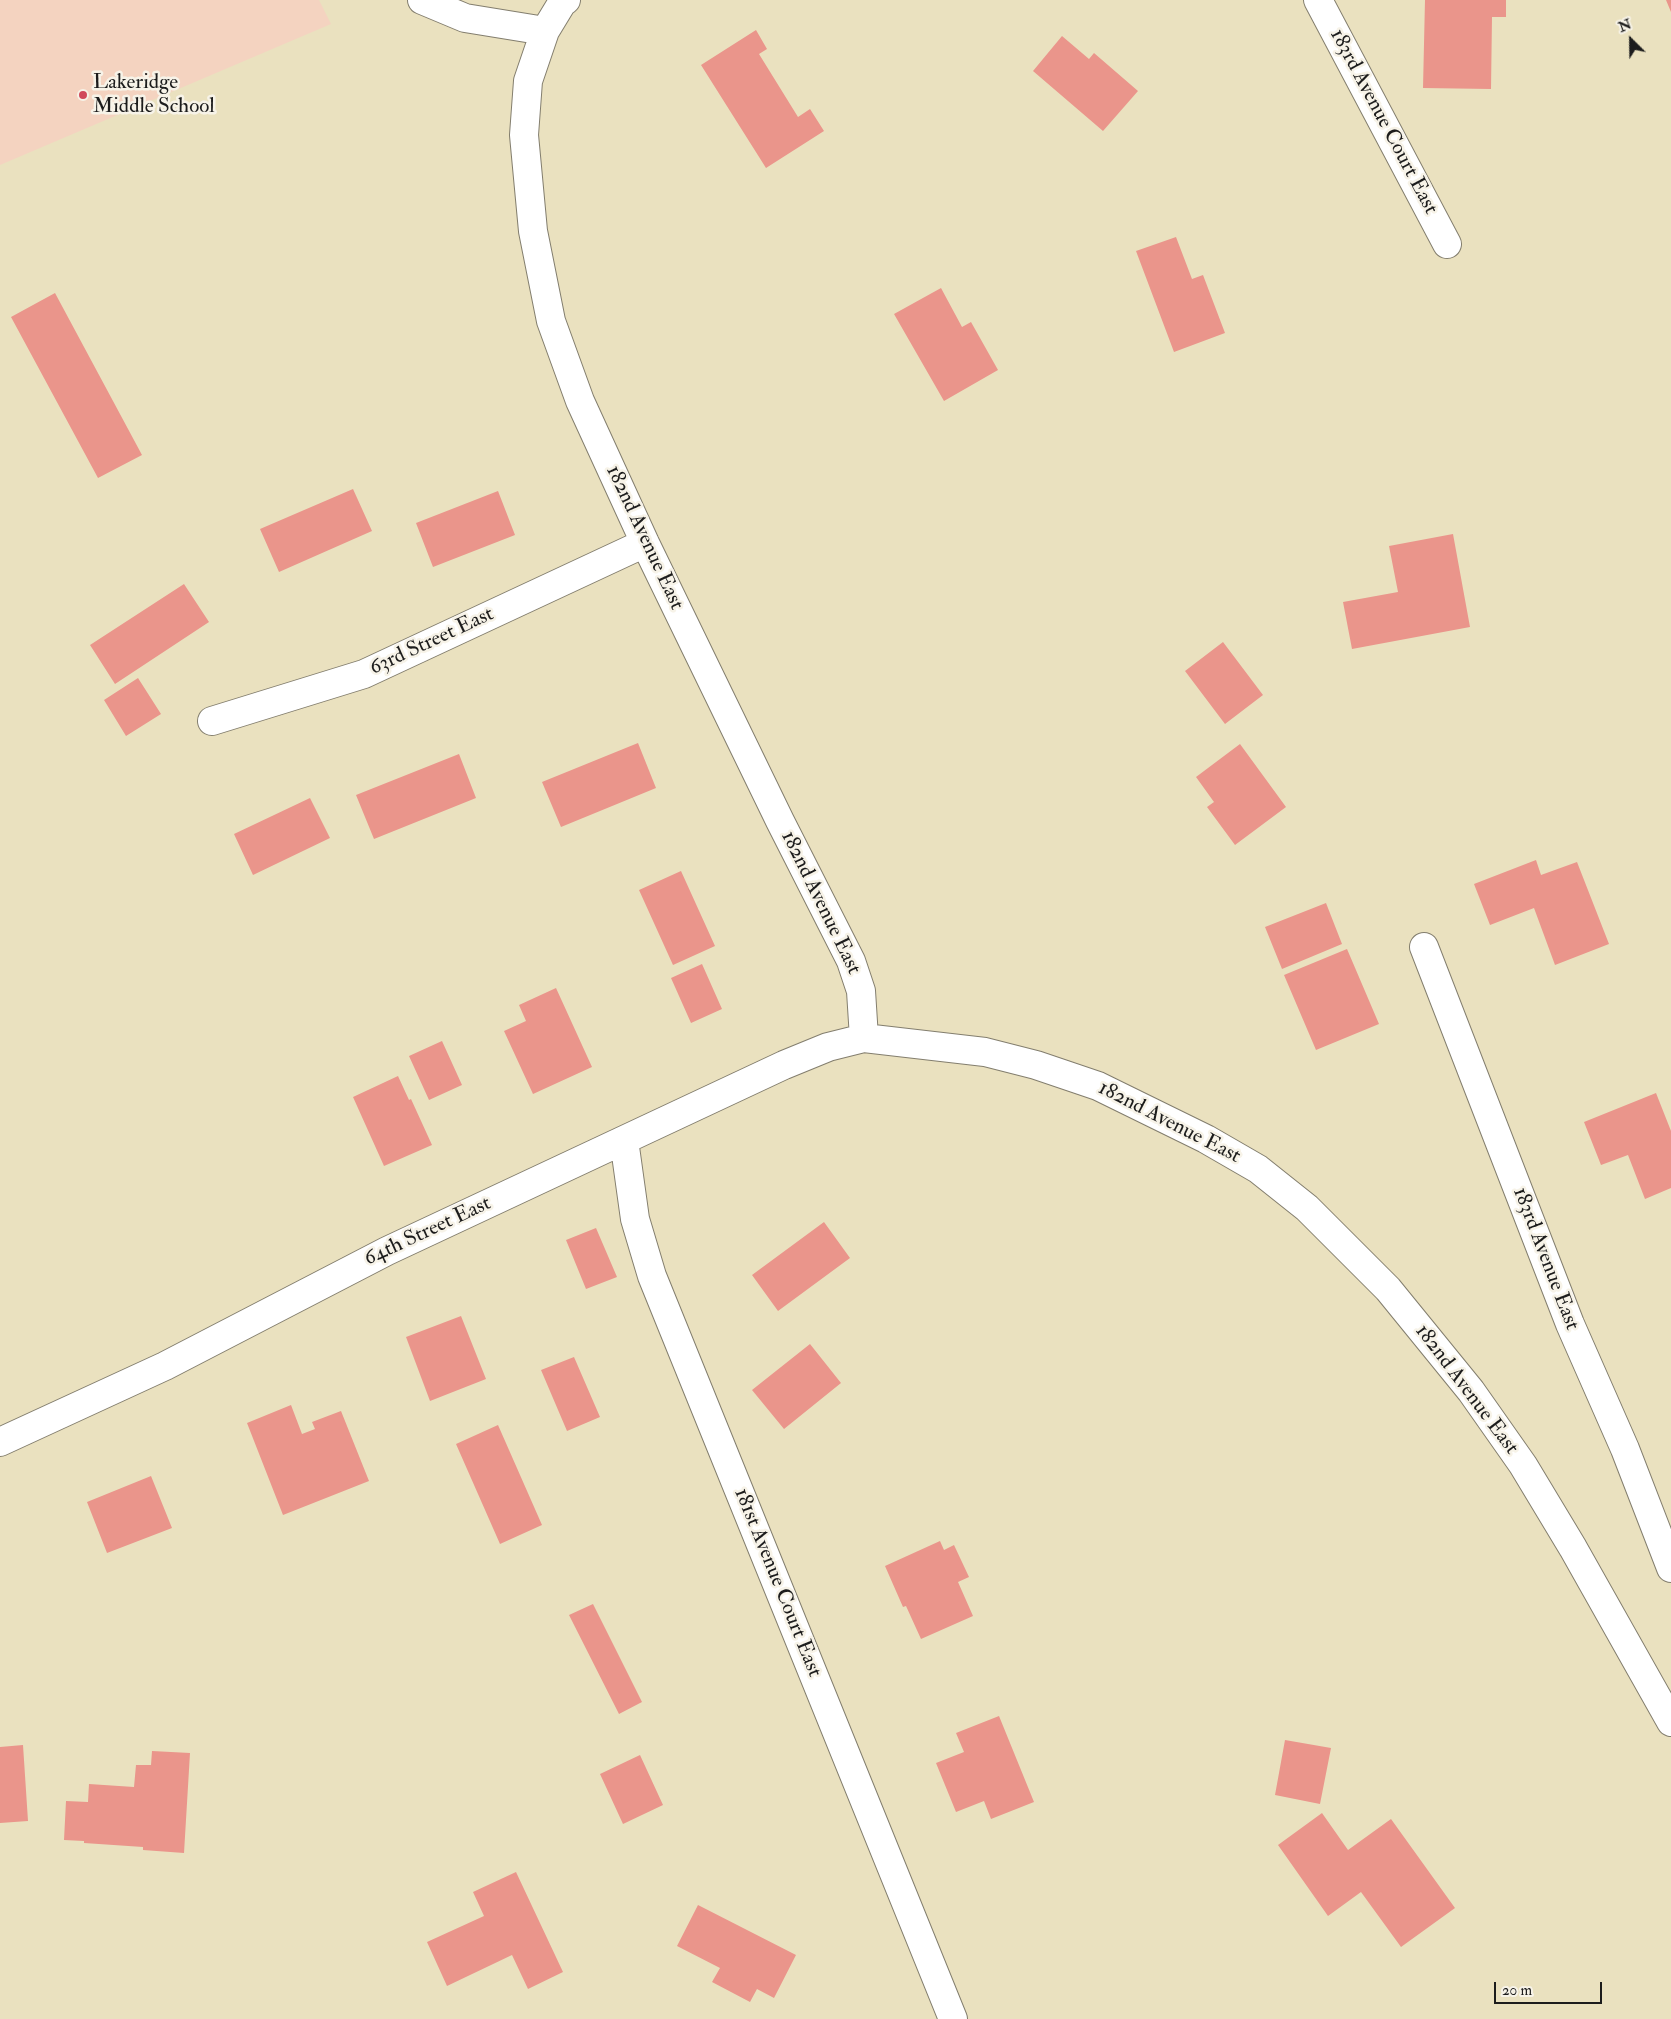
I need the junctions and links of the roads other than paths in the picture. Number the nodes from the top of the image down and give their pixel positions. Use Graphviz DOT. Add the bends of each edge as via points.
graph roads {
  1 [pos="422,0"];
  2 [pos="566,0"];
  3 [pos="1318,0"];
  4 [pos="545,31"];
  5 [pos="1447,244"];
  6 [pos="645,543"];
  7 [pos="212,721"];
  8 [pos="1424,947"];
  9 [pos="864,1038"];
  10 [pos="624,1140"];
  11 [pos="0,1442"];
  12 [pos="1671,1568"];
  13 [pos="1668,1711"];
  14 [pos="953,2019"];
  1 -- 4 [label="street" via="465,18"];
  2 -- 4 [label="street, 182nd Avenue East"];
  3 -- 5 [label="street, 183rd Avenue Court East"];
  4 -- 6 [label="street, 182nd Avenue East" via="528,81 524,135 533,231 551,321 576,392"];
  6 -- 7 [label="street, 63rd Street East" via="364,674"];
  6 -- 9 [label="street, 182nd Avenue East" via="851,961 861,991"];
  8 -- 12 [label="street, 183rd Avenue East" via="1570,1324 1625,1449"];
  9 -- 10 [label="street, 64th Street East" via="828,1047 784,1065"];
  9 -- 13 [label="street, 182nd Avenue East" via="985,1052 1098,1086 1206,1139 1258,1169 1307,1208 1388,1289 1481,1406 1574,1548"];
  10 -- 11 [label="street, 64th Street East" via="387,1251 165,1366"];
  10 -- 14 [label="street, 181st Avenue Court East" via="635,1219 652,1276"];
}
